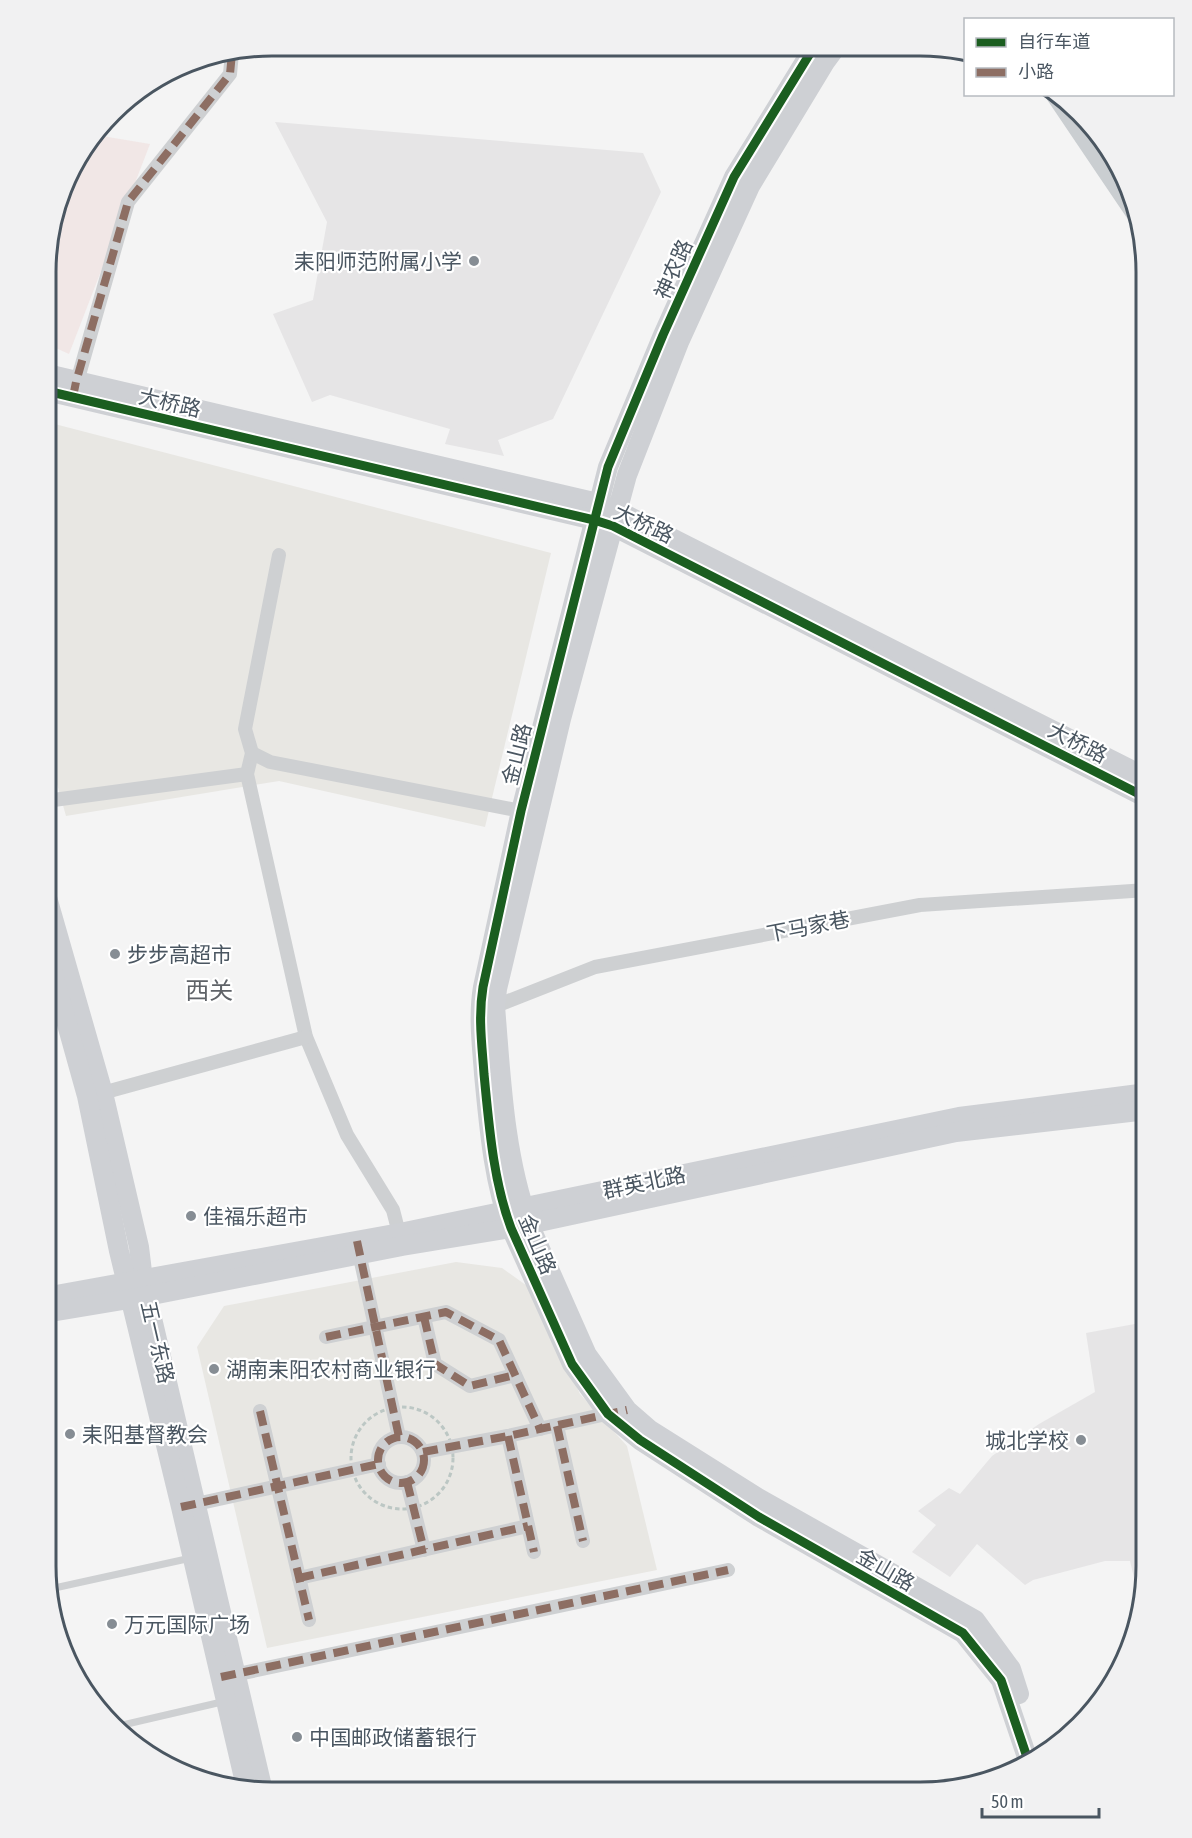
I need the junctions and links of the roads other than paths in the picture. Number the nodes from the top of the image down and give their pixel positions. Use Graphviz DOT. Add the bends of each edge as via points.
graph roads {
  1 [pos="808,56"];
  2 [pos="829,56"];
  3 [pos="231,60"];
  4 [pos="1073,119"];
  5 [pos="1120,188"];
  6 [pos="56,379"];
  7 [pos="75,389"];
  8 [pos="56,390"];
  9 [pos="605,515"];
  10 [pos="279,555"];
  11 [pos="252,753"];
  12 [pos="1136,773"];
  13 [pos="247,774"];
  14 [pos="1136,792"];
  15 [pos="56,800"];
  16 [pos="521,811"];
  17 [pos="1136,891"];
  18 [pos="56,935"];
  19 [pos="56,979"];
  20 [pos="487,1009"];
  21 [pos="306,1037"];
  22 [pos="1136,1094"];
  23 [pos="95,1095"];
  24 [pos="1136,1111"];
  25 [pos="517,1218"];
  26 [pos="401,1240"];
  27 [pos="358,1248"];
  28 [pos="137,1289"];
  29 [pos="56,1296"];
  30 [pos="56,1310"];
  31 [pos="424,1317"];
  32 [pos="375,1327"];
  33 [pos="326,1337"];
  34 [pos="515,1375"];
  35 [pos="260,1411"];
  36 [pos="617,1412"];
  37 [pos="557,1426"];
  38 [pos="540,1429"];
  39 [pos="508,1436"];
  40 [pos="399,1437"];
  41 [pos="423,1452"];
  42 [pos="379,1464"];
  43 [pos="408,1482"];
  44 [pos="277,1486"];
  45 [pos="189,1506"];
  46 [pos="528,1526"];
  47 [pos="583,1541"];
  48 [pos="424,1550"];
  49 [pos="534,1552"];
  50 [pos="193,1557"];
  51 [pos="728,1570"];
  52 [pos="299,1578"];
  53 [pos="57,1588"];
  54 [pos="309,1620"];
  55 [pos="228,1676"];
  56 [pos="226,1701"];
  57 [pos="125,1725"];
  58 [pos="1037,1748"];
  59 [pos="1026,1755"];
  60 [pos="244,1781"];
  61 [pos="260,1782"];
  1 -- 9 [label="street, 神农路" via="734,177 663,335 612,456"];
  2 -- 9 [label="street, 神农路" via="750,186 679,342 627,475"];
  3 -- 7 [label="street" via="230,74 128,202"];
  4 -- 5 [label="main road"];
  6 -- 7 [label="street, 大桥路"];
  7 -- 8 [label="street, 大桥路"];
  7 -- 9 [label="street, 大桥路"];
  9 -- 12 [label="street, 大桥路"];
  9 -- 14 [label="street, 大桥路"];
  9 -- 16 [label="street, 金山路"];
  9 -- 20 [label="street, 金山路" via="497,989"];
  10 -- 11 [label="street" via="246,729"];
  11 -- 13 [label="street"];
  11 -- 16 [label="street" via="270,762"];
  13 -- 15 [label="street"];
  13 -- 21 [label="street"];
  16 -- 20 [label="street, 金山路"];
  17 -- 20 [label="street, 下马家巷" via="920,905 595,967"];
  18 -- 23 [label="street, 五一东路"];
  19 -- 23 [label="street, 五一东路"];
  20 -- 25 [label="street, 金山路"];
  21 -- 23 [label="street"];
  21 -- 26 [label="street" via="347,1135 393,1210"];
  22 -- 25 [label="street, 群英北路" via="958,1117"];
  23 -- 28 [label="street, 五一东路" via="139,1247"];
  24 -- 25 [label="street, 群英北路" via="956,1132"];
  25 -- 26 [label="street, 群英北路"];
  25 -- 36 [label="street, 金山路" via="572,1364"];
  26 -- 27 [label="street, 群英北路"];
  27 -- 28 [label="street, 群英北路"];
  27 -- 32 [label="street"];
  28 -- 29 [label="street"];
  28 -- 30 [label="street"];
  28 -- 45 [label="street, 五一东路"];
  31 -- 32 [label="street"];
  31 -- 34 [label="street" via="446,1312 499,1340"];
  31 -- 34 [label="street" via="435,1364 470,1386"];
  32 -- 33 [label="street"];
  32 -- 40 [label="street"];
  34 -- 38 [label="street"];
  35 -- 44 [label="street"];
  36 -- 37 [label="street"];
  36 -- 58 [label="street, 金山路" via="758,1498 975,1620 1011,1669"];
  36 -- 59 [label="street, 金山路" via="640,1440 759,1517 963,1633 1002,1680"];
  37 -- 38 [label="street"];
  37 -- 47 [label="street"];
  38 -- 39 [label="street"];
  39 -- 41 [label="street"];
  39 -- 46 [label="street"];
  40 -- 41 [label="street" via="412,1440"];
  40 -- 42 [label="street" via="384,1444"];
  41 -- 43 [label="street" via="421,1472"];
  42 -- 43 [label="street" via="388,1479"];
  42 -- 44 [label="street"];
  43 -- 48 [label="street"];
  44 -- 45 [label="street"];
  44 -- 52 [label="street"];
  45 -- 50 [label="street, 五一东路"];
  45 -- 55 [label="street, 五一东路"];
  46 -- 48 [label="street"];
  46 -- 49 [label="street"];
  48 -- 52 [label="street"];
  50 -- 53 [label="lane"];
  50 -- 55 [label="street, 五一东路"];
  51 -- 55 [label="street"];
  52 -- 54 [label="street"];
  55 -- 56 [label="street, 五一东路"];
  55 -- 61 [label="street, 五一东路"];
  56 -- 57 [label="lane"];
  56 -- 60 [label="street, 五一东路"];
}
